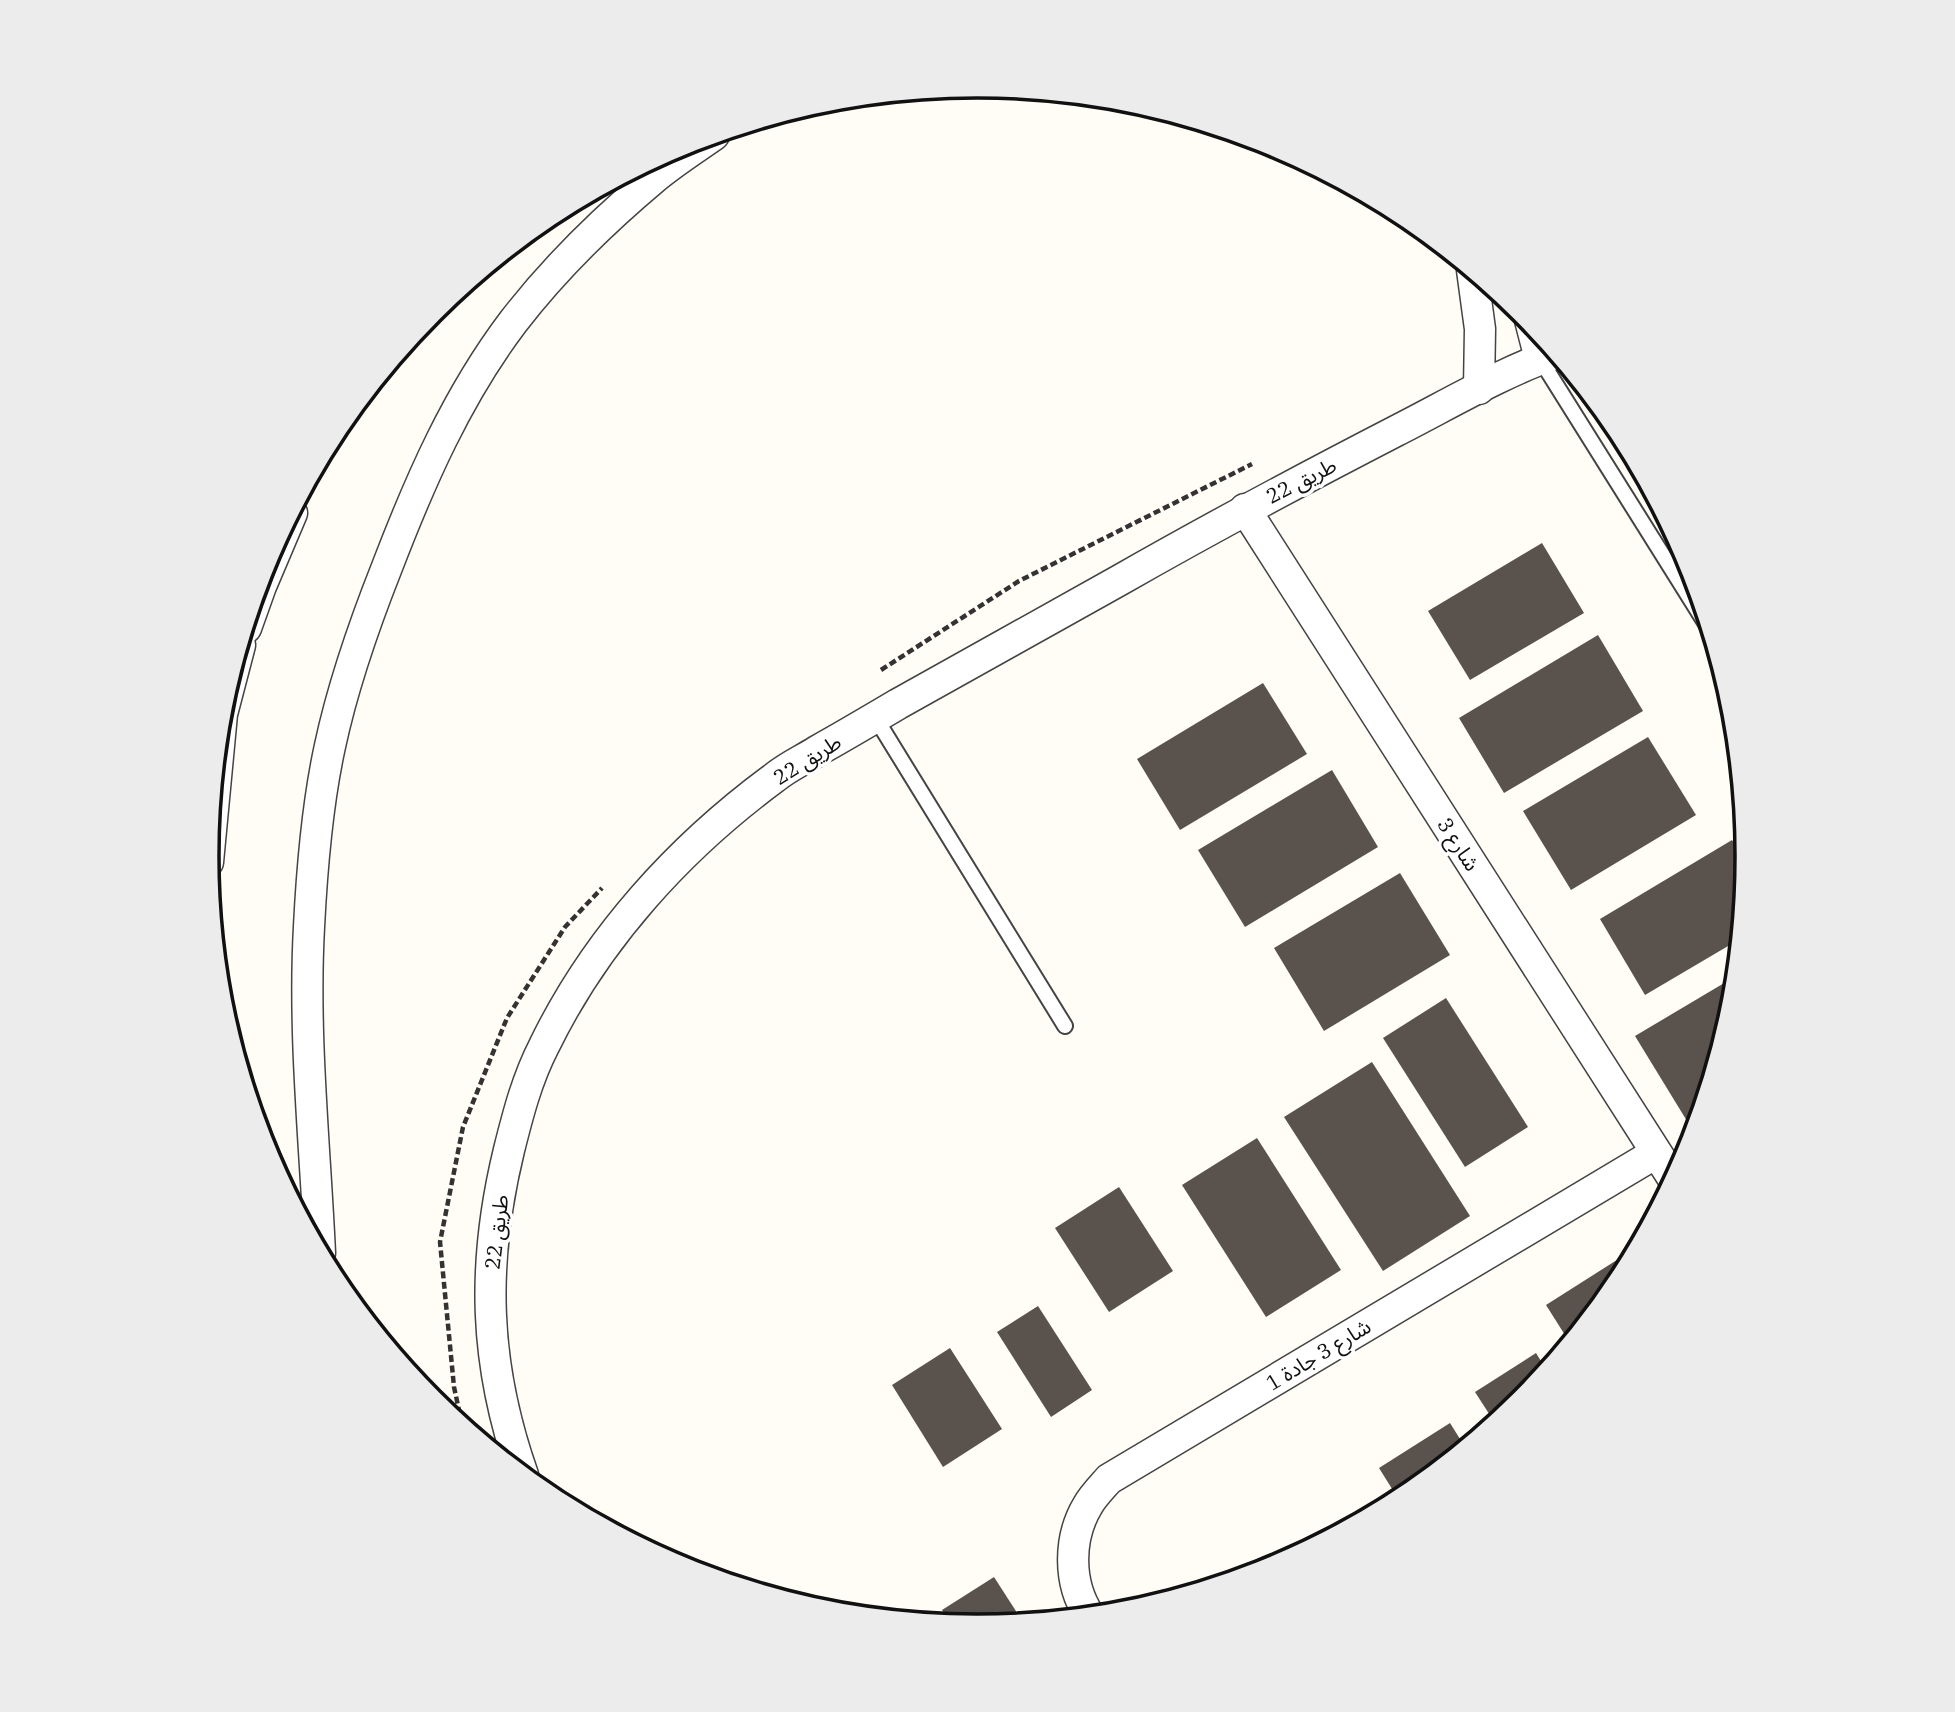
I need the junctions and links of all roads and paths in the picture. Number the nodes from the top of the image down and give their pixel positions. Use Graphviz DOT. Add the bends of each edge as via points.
graph roads {
  1 [pos="681,159"];
  2 [pos="1474,283"];
  3 [pos="1548,356"];
  4 [pos="1551,360"];
  5 [pos="1479,388"];
  6 [pos="1245,509"];
  7 [pos="1688,593"];
  8 [pos="876,717"];
  9 [pos="1065,1026"];
  10 [pos="1656,1153"];
  11 [pos="1667,1170"];
  12 [pos="319,1231"];
  13 [pos="517,1458"];
  14 [pos="1083,1607"];
  1 -- 12 [label="street" via="618,211 513,323 454,414 410,506 370,611 330,746 314,855 308,1025"];
  2 -- 5 [label="street" via="1480,329"];
  3 -- 5 [label="street, طريق 22"];
  4 -- 7 [label="lane"];
  5 -- 6 [label="street, طريق 22"];
  6 -- 8 [label="street, طريق 22"];
  6 -- 10 [label="street, شارع 3"];
  8 -- 9 [label="lane"];
  8 -- 13 [label="street, طريق 22" via="777,775 688,852 608,941 542,1048 520,1103 490,1265 499,1389"];
  10 -- 11 [label="street, شارع 3"];
  10 -- 14 [label="street, شارع 3 جادة 1" via="1109,1479 1087,1505 1075,1536 1072,1569"];
}
